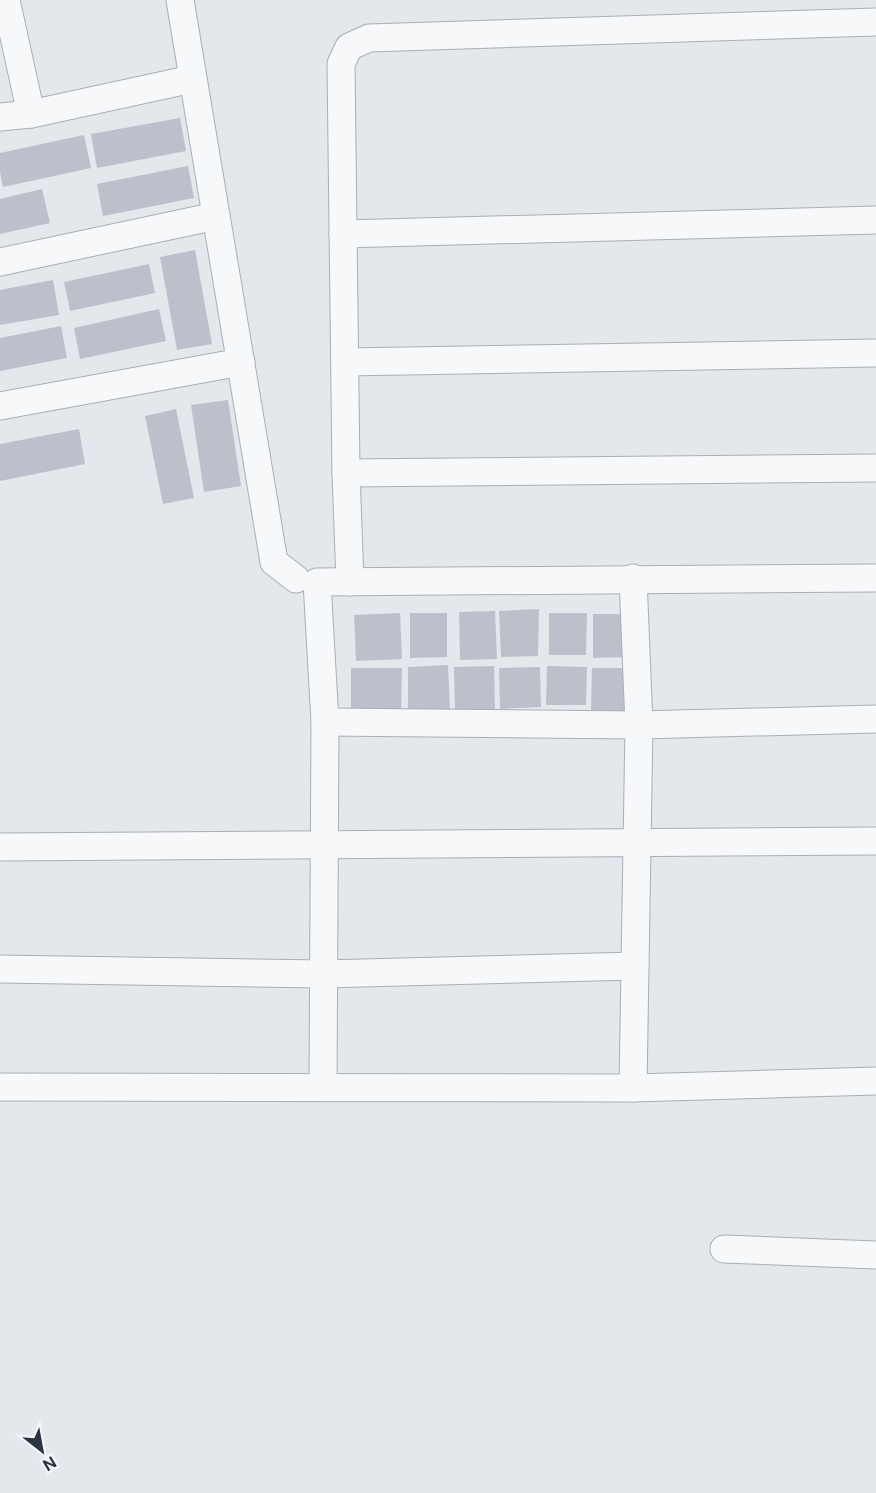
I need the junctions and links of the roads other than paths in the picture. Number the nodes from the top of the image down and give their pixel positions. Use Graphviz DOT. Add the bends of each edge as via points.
graph roads {
  1 [pos="6,0"];
  2 [pos="180,0"];
  3 [pos="876,22"];
  4 [pos="192,79"];
  5 [pos="31,114"];
  6 [pos="0,117"];
  7 [pos="216,216"];
  8 [pos="876,220"];
  9 [pos="343,234"];
  10 [pos="0,262"];
  11 [pos="876,353"];
  12 [pos="241,362"];
  13 [pos="345,362"];
  14 [pos="0,406"];
  15 [pos="876,468"];
  16 [pos="346,473"];
  17 [pos="633,578"];
  18 [pos="876,578"];
  19 [pos="296,579"];
  20 [pos="350,582"];
  21 [pos="876,719"];
  22 [pos="325,722"];
  23 [pos="639,725"];
  24 [pos="876,841"];
  25 [pos="637,843"];
  26 [pos="323,845"];
  27 [pos="0,847"];
  28 [pos="635,966"];
  29 [pos="0,969"];
  30 [pos="323,974"];
  31 [pos="876,1082"];
  32 [pos="323,1086"];
  33 [pos="0,1087"];
  34 [pos="633,1088"];
  35 [pos="724,1249"];
  36 [pos="876,1255"];
  1 -- 5 [label="street"];
  2 -- 4 [label="street"];
  3 -- 9 [label="street" via="369,38 349,47 341,64"];
  4 -- 5 [label="street"];
  4 -- 7 [label="street"];
  5 -- 6 [label="street"];
  7 -- 10 [label="street"];
  7 -- 12 [label="street"];
  8 -- 9 [label="street"];
  9 -- 13 [label="street"];
  11 -- 13 [label="street"];
  12 -- 14 [label="street"];
  12 -- 19 [label="street" via="274,562"];
  13 -- 16 [label="street"];
  15 -- 16 [label="street"];
  16 -- 20 [label="street"];
  17 -- 18 [label="street"];
  17 -- 20 [label="street"];
  17 -- 23 [label="street"];
  20 -- 22 [label="street" via="317,582"];
  21 -- 23 [label="street"];
  22 -- 23 [label="street"];
  22 -- 26 [label="street"];
  23 -- 25 [label="street"];
  24 -- 25 [label="street"];
  25 -- 26 [label="street"];
  25 -- 28 [label="street"];
  26 -- 27 [label="street"];
  26 -- 30 [label="street"];
  28 -- 30 [label="street"];
  28 -- 34 [label="street"];
  29 -- 30 [label="street"];
  30 -- 32 [label="street"];
  31 -- 34 [label="street"];
  32 -- 33 [label="street"];
  32 -- 34 [label="street"];
  35 -- 36 [label="street"];
}
